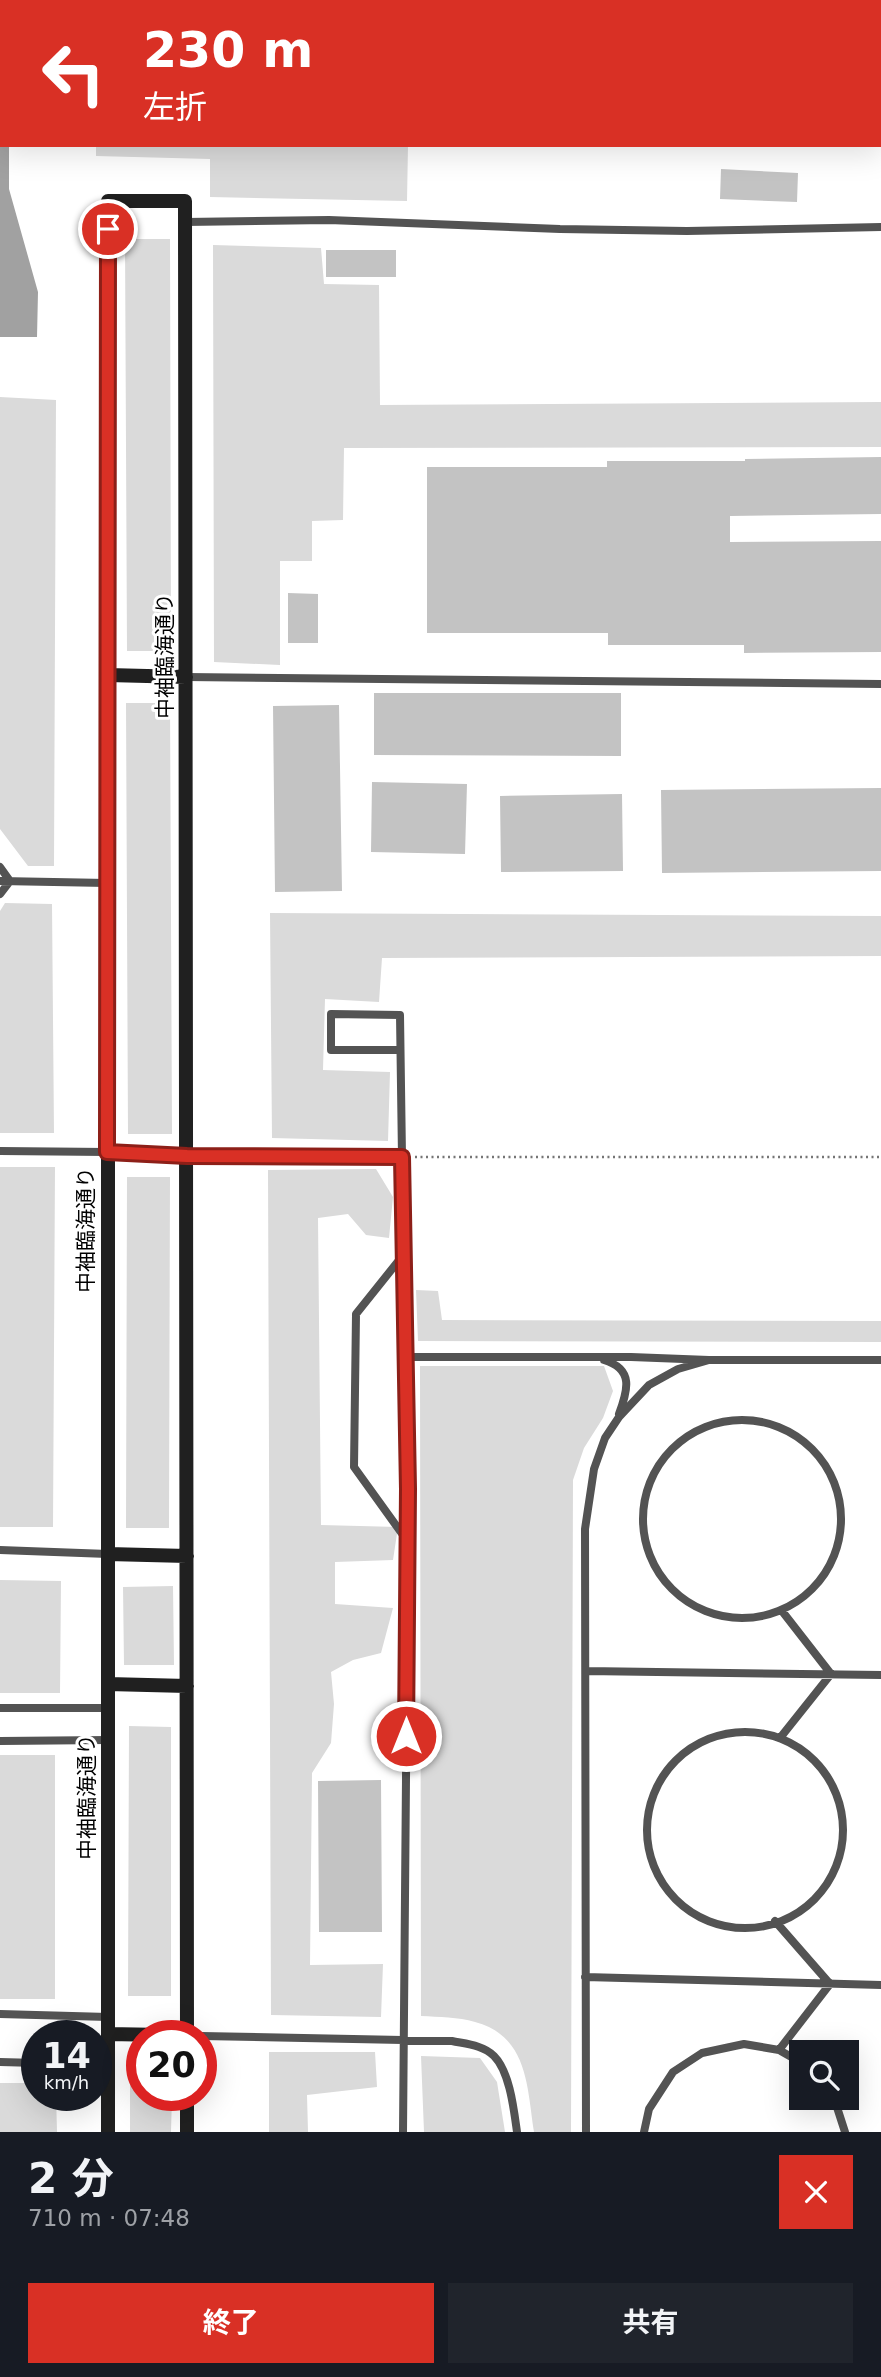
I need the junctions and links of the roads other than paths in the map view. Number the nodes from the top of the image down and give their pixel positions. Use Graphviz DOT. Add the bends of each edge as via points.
graph roads {
  1 [pos="185,222"];
  2 [pos="881,227"];
  3 [pos="108,675"];
  4 [pos="186,677"];
  5 [pos="881,684"];
  6 [pos="0,867"];
  7 [pos="0,881"];
  8 [pos="10,881"];
  9 [pos="107,883"];
  10 [pos="0,894"];
  11 [pos="400,1050"];
  12 [pos="0,1151"];
  13 [pos="107,1152"];
  14 [pos="187,1156"];
  15 [pos="402,1157"];
  16 [pos="404,1253"];
  17 [pos="406,1357"];
  18 [pos="594,1357"];
  19 [pos="709,1360"];
  20 [pos="881,1360"];
  21 [pos="619,1417"];
  22 [pos="408,1542"];
  23 [pos="0,1550"];
  24 [pos="108,1554"];
  25 [pos="187,1556"];
  26 [pos="782,1611"];
  27 [pos="586,1671"];
  28 [pos="831,1674"];
  29 [pos="881,1675"];
  30 [pos="108,1684"];
  31 [pos="187,1686"];
  32 [pos="108,1708"];
  33 [pos="0,1709"];
  34 [pos="780,1738"];
  35 [pos="108,1740"];
  36 [pos="0,1741"];
  37 [pos="775,1921"];
  38 [pos="585,1977"];
  39 [pos="830,1983"];
  40 [pos="881,1985"];
  41 [pos="0,2014"];
  42 [pos="108,2017"];
  43 [pos="187,2020"];
  44 [pos="217,2036"];
  45 [pos="403,2040"];
  46 [pos="779,2050"];
  47 [pos="789,2056"];
  48 [pos="0,2062"];
  49 [pos="21,2063"];
  50 [pos="838,2110"];
  51 [pos="106,2111"];
  52 [pos="187,2111"];
  53 [pos="108,2132"];
  54 [pos="187,2132"];
  55 [pos="404,2132"];
  56 [pos="517,2132"];
  57 [pos="586,2132"];
  58 [pos="644,2132"];
  59 [pos="845,2132"];
  1 -- 2 [label="lane" via="329,220 687,230"];
  1 -- 3 [label="street, 中袖臨海通り" via="185,201 108,201"];
  1 -- 4 [label="street, 中袖臨海通り"];
  3 -- 4 [label="street"];
  3 -- 9 [label="street, 中袖臨海通り"];
  4 -- 5 [label="lane"];
  4 -- 14 [label="street, 中袖臨海通り"];
  6 -- 8 [label="lane"];
  7 -- 8 [label="lane"];
  8 -- 9 [label="lane"];
  8 -- 10 [label="lane"];
  9 -- 13 [label="street, 中袖臨海通り"];
  11 -- 11 [label="lane" via="400,1015 331,1014 331,1050"];
  11 -- 15 [label="lane"];
  12 -- 13 [label="lane"];
  13 -- 14 [label="street"];
  13 -- 24 [label="street, 中袖臨海通り"];
  14 -- 15 [label="lane"];
  14 -- 25 [label="street, 中袖臨海通り"];
  15 -- 16 [label="lane"];
  16 -- 17 [label="lane"];
  16 -- 22 [label="lane" via="356,1314 354,1467"];
  17 -- 18 [label="lane"];
  17 -- 22 [label="lane"];
  18 -- 19 [label="lane"];
  18 -- 21 [label="lane" via="623,1371 627,1383"];
  19 -- 20 [label="lane"];
  19 -- 21 [label="lane" via="678,1369 649,1385"];
  21 -- 27 [label="lane" via="605,1438 594,1469 585,1529"];
  22 -- 45 [label="lane"];
  23 -- 24 [label="lane"];
  24 -- 25 [label="street"];
  24 -- 30 [label="street, 中袖臨海通り"];
  25 -- 31 [label="street, 中袖臨海通り"];
  26 -- 26 [label="lane" via="748,1619 714,1615 682,1600 653,1566 643,1532 644,1498 657,1466 673,1447 702,1427 751,1420 785,1429 815,1451 834,1480 842,1512 834,1559 815,1588"];
  26 -- 28 [label="lane"];
  27 -- 28 [label="lane"];
  27 -- 38 [label="lane"];
  28 -- 29 [label="lane"];
  28 -- 34 [label="lane"];
  30 -- 31 [label="street"];
  30 -- 32 [label="street, 中袖臨海通り"];
  31 -- 43 [label="street, 中袖臨海通り"];
  32 -- 33 [label="lane"];
  32 -- 35 [label="street, 中袖臨海通り"];
  34 -- 37 [label="lane" via="798,1745 830,1776 845,1820 842,1854 833,1878 798,1914"];
  34 -- 37 [label="lane" via="766,1732 719,1734 676,1758 654,1789 647,1816 648,1850 667,1891 693,1914 718,1925 752,1929"];
  35 -- 36 [label="lane"];
  35 -- 42 [label="street, 中袖臨海通り"];
  37 -- 39 [label="lane"];
  38 -- 39 [label="lane"];
  38 -- 57 [label="lane"];
  39 -- 40 [label="lane"];
  39 -- 46 [label="lane"];
  41 -- 42 [label="lane"];
  44 -- 45 [label="lane"];
  45 -- 55 [label="lane"];
  45 -- 56 [label="lane" via="475,2045 494,2056 504,2072"];
  46 -- 47 [label="lane"];
  46 -- 58 [label="lane" via="744,2044 702,2053 673,2072 649,2109"];
  48 -- 49 [label="lane"];
  50 -- 59 [label="lane"];
  51 -- 53 [label="street, 中袖臨海通り"];
  52 -- 54 [label="street"];
}
